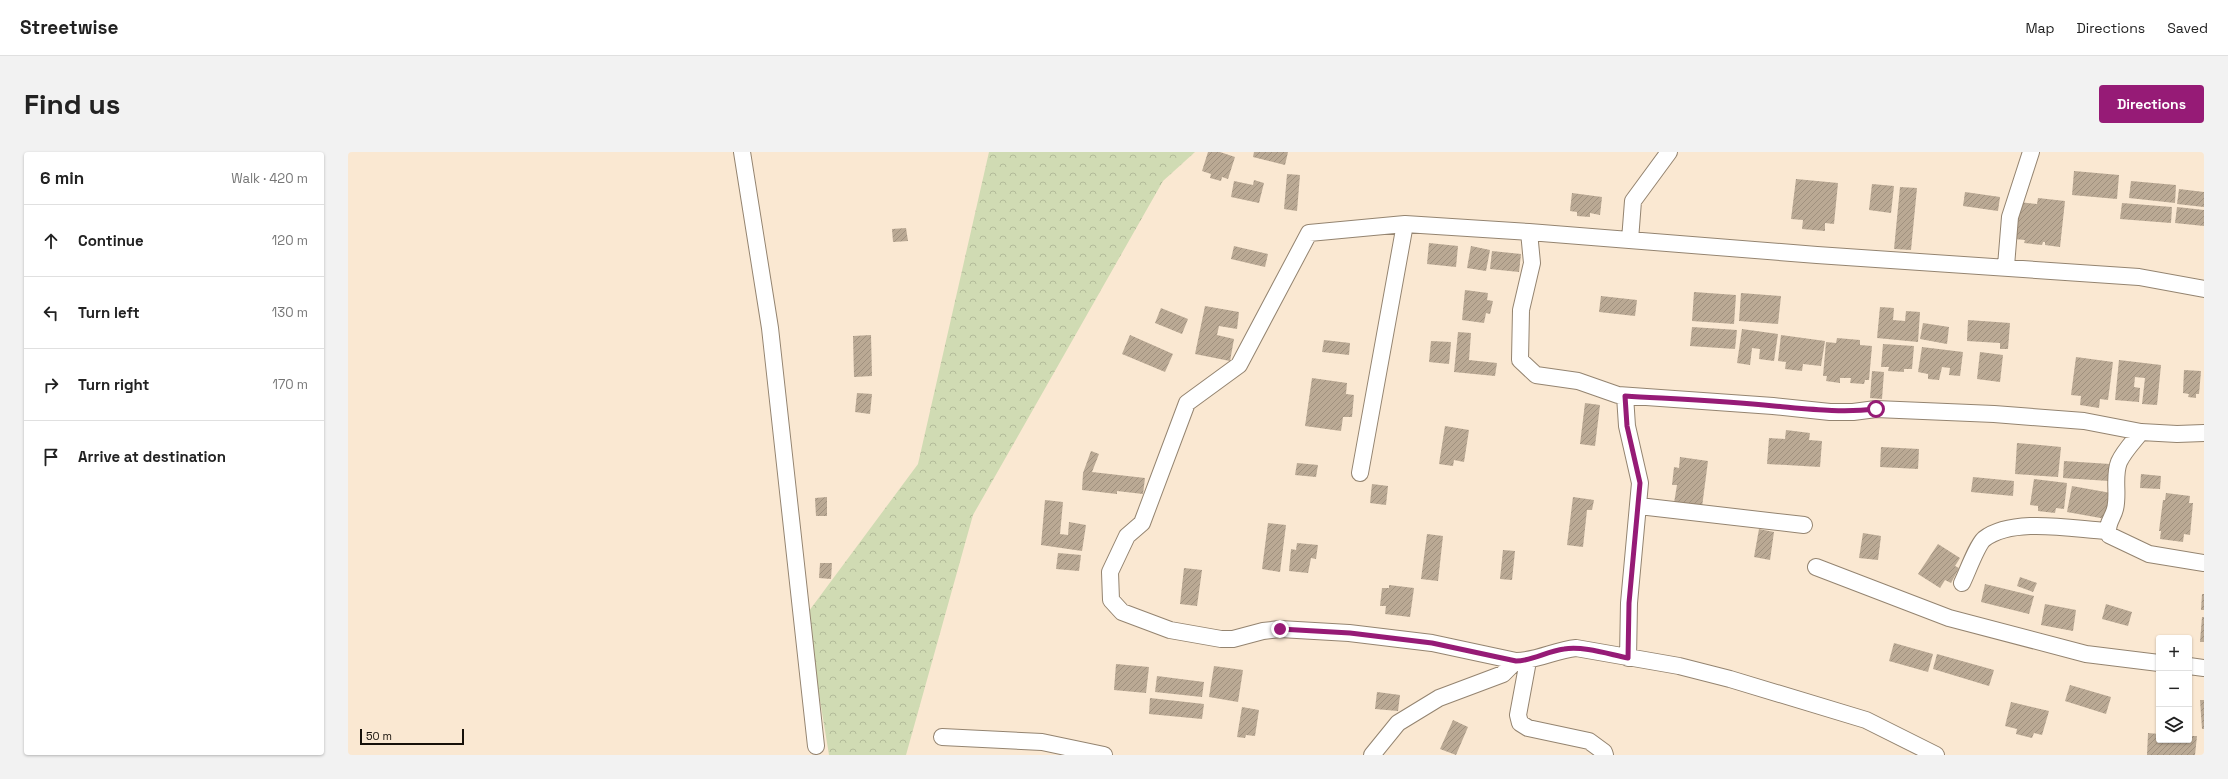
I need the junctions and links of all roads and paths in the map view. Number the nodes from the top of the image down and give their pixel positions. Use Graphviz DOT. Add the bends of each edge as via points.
graph roads {
  1 [pos="742,152"];
  2 [pos="1669,152"];
  3 [pos="2031,152"];
  4 [pos="1405,224"];
  5 [pos="1529,232"];
  6 [pos="1630,240"];
  7 [pos="2006,266"];
  8 [pos="2204,289"];
  9 [pos="1625,396"];
  10 [pos="2141,432"];
  11 [pos="2204,433"];
  12 [pos="1360,473"];
  13 [pos="1639,506"];
  14 [pos="1804,525"];
  15 [pos="2107,531"];
  16 [pos="2204,563"];
  17 [pos="1816,567"];
  18 [pos="1962,583"];
  19 [pos="1628,658"];
  20 [pos="1522,661"];
  21 [pos="2156,663"];
  22 [pos="2192,666"];
  23 [pos="2204,668"];
  24 [pos="942,737"];
  25 [pos="816,746"];
  26 [pos="1104,755"];
  27 [pos="1372,755"];
  28 [pos="1605,755"];
  29 [pos="1936,755"];
  1 -- 25 [label="street" via="770,328"];
  2 -- 6 [label="street" via="1633,201"];
  3 -- 7 [label="street" via="2010,217"];
  4 -- 5 [label="street"];
  4 -- 12 [label="street"];
  4 -- 20 [label="street" via="1309,233 1239,364 1188,403 1142,523 1127,536 1110,572 1111,600 1122,612 1170,630 1221,639 1233,639 1280,629 1350,633 1432,643"];
  5 -- 6 [label="street"];
  5 -- 9 [label="street" via="1532,263 1521,310 1520,360 1536,375 1578,381"];
  6 -- 7 [label="street" via="1817,255"];
  7 -- 8 [label="street" via="2140,277"];
  9 -- 10 [label="street" via="1830,412 1876,409 1994,414 2084,421"];
  9 -- 13 [label="street" via="1627,426 1640,483"];
  10 -- 11 [label="street"];
  10 -- 15 [label="street" via="2117,468 2115,509"];
  13 -- 14 [label="street"];
  13 -- 19 [label="street" via="1629,603"];
  15 -- 16 [label="street" via="2109,535 2149,554"];
  15 -- 18 [label="street" via="2026,526 2003,528 1983,540"];
  17 -- 21 [label="street" via="1949,618 2086,654"];
  19 -- 20 [label="street" via="1576,648 1562,649"];
  19 -- 29 [label="street" via="1679,666 1730,679 1866,720"];
  20 -- 27 [label="street" via="1503,674 1439,698 1398,723"];
  20 -- 28 [label="street" via="1518,715 1520,723 1528,728 1589,741"];
  22 -- 23 [label="street"];
  24 -- 26 [label="street" via="1042,742"];
}
